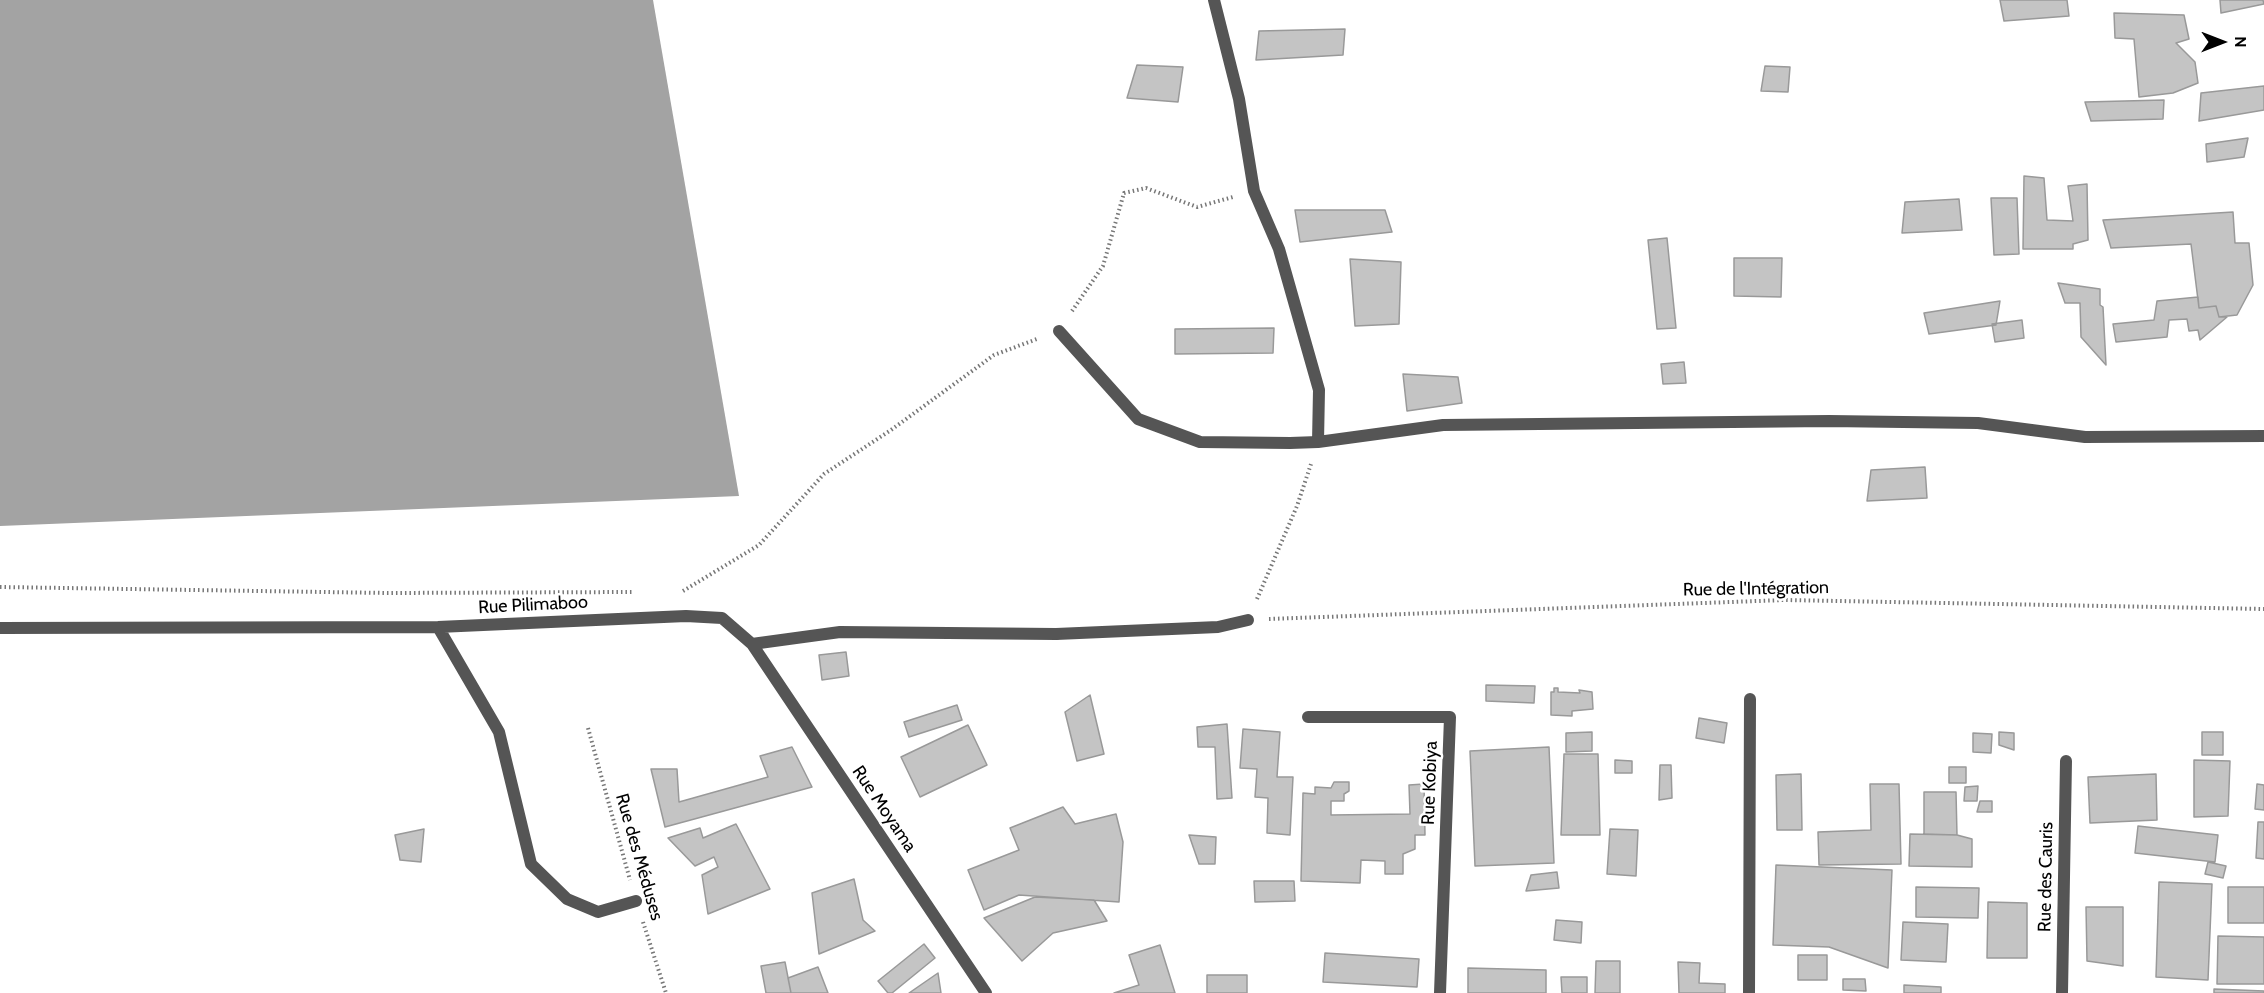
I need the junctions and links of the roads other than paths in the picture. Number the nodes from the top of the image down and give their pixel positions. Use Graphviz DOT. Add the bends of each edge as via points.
graph roads {
  1 [pos="1214,0"];
  2 [pos="1059,331"];
  3 [pos="2264,436"];
  4 [pos="1318,442"];
  5 [pos="1248,620"];
  6 [pos="438,627"];
  7 [pos="0,628"];
  8 [pos="752,644"];
  9 [pos="1750,699"];
  10 [pos="1308,717"];
  11 [pos="2066,761"];
  12 [pos="636,901"];
  13 [pos="986,993"];
  14 [pos="1440,993"];
  15 [pos="1749,993"];
  16 [pos="2062,993"];
  1 -- 4 [label="street" via="1239,99 1254,191 1279,249 1319,390"];
  2 -- 4 [label="street" via="1138,419 1200,442"];
  3 -- 4 [label="street" via="2085,437 1978,423 1829,422 1443,425"];
  5 -- 8 [label="street" via="1218,627 1056,634 840,632"];
  6 -- 7 [label="street, Rue Pilimaboo"];
  6 -- 8 [label="street, Rue Pilimaboo" via="686,616 722,618"];
  6 -- 12 [label="street" via="499,732 531,864 567,899 598,912"];
  8 -- 13 [label="street, Rue Moyama"];
  9 -- 15 [label="street"];
  10 -- 14 [label="street, Rue Kobiya" via="1450,717"];
  11 -- 16 [label="street, Rue des Cauris"];
}
